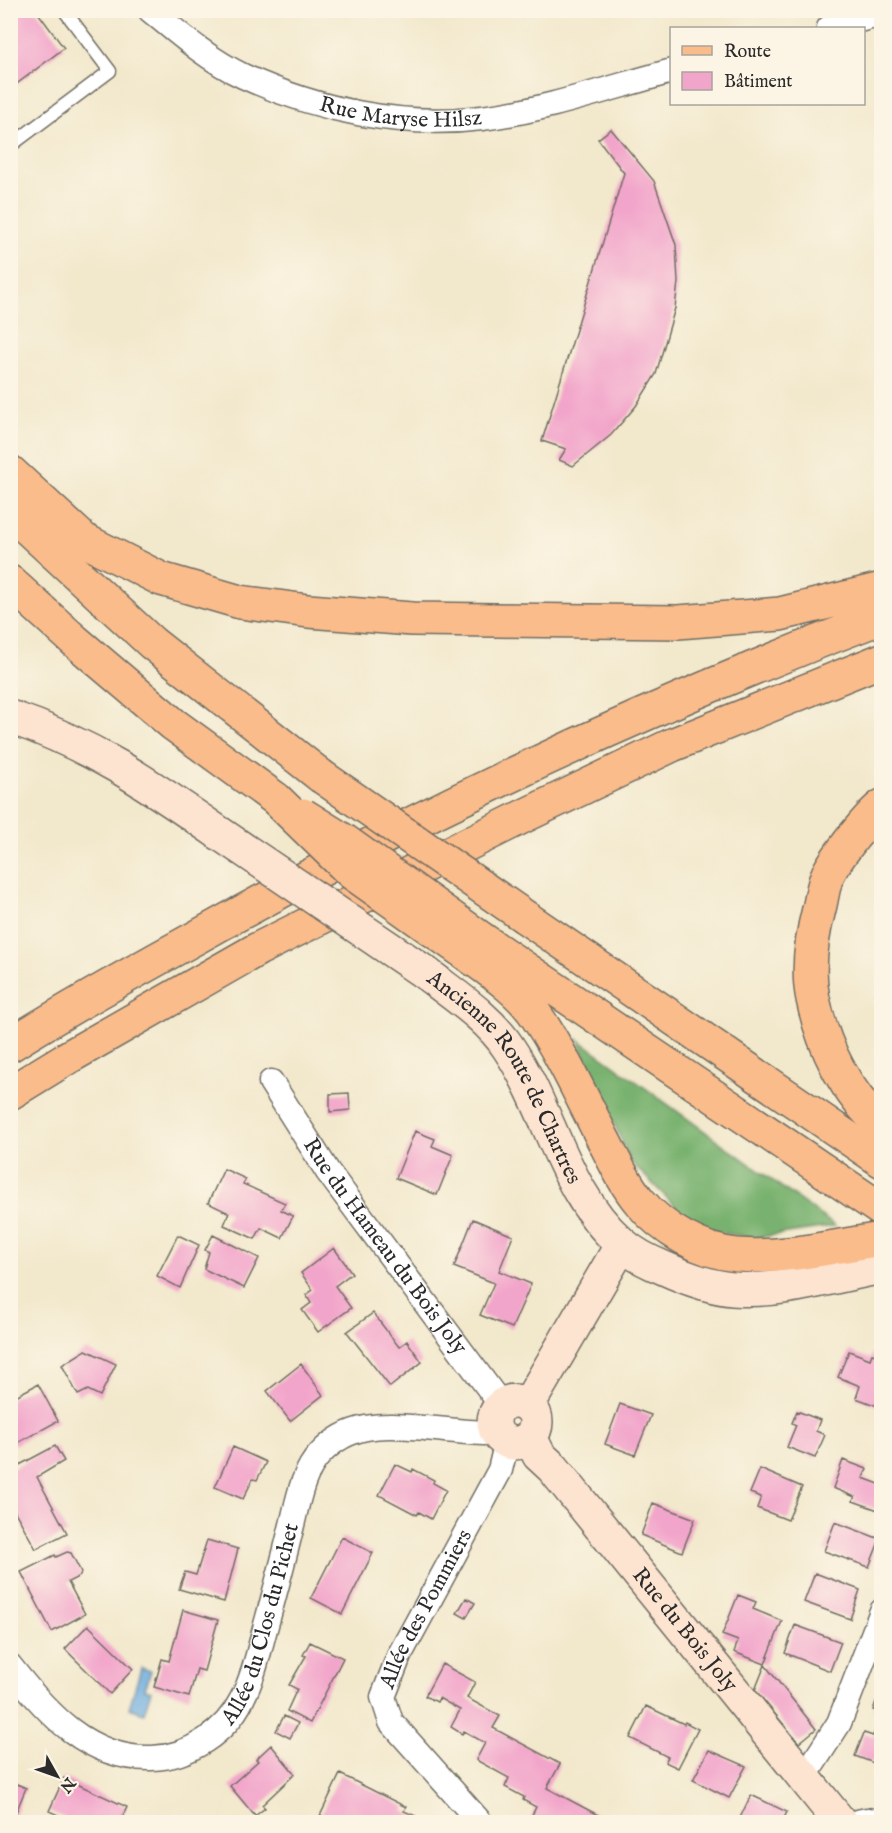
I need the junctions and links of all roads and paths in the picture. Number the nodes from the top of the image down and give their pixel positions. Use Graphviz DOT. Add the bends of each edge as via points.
graph roads {
  1 [pos="64,10"];
  2 [pos="150,10"];
  3 [pos="882,14"];
  4 [pos="833,27"];
  5 [pos="670,72"];
  6 [pos="10,146"];
  7 [pos="10,472"];
  8 [pos="10,512"];
  9 [pos="10,582"];
  10 [pos="882,589"];
  11 [pos="882,616"];
  12 [pos="882,660"];
  13 [pos="10,717"];
  14 [pos="882,806"];
  15 [pos="474,946"];
  16 [pos="61,1013"];
  17 [pos="10,1021"];
  18 [pos="10,1044"];
  19 [pos="271,1082"];
  20 [pos="10,1093"];
  21 [pos="882,1125"];
  22 [pos="882,1161"];
  23 [pos="882,1210"];
  24 [pos="882,1239"];
  25 [pos="622,1244"];
  26 [pos="882,1267"];
  27 [pos="512,1424"];
  28 [pos="882,1611"];
  29 [pos="10,1666"];
  30 [pos="805,1776"];
  31 [pos="480,1822"];
  32 [pos="840,1822"];
  33 [pos="857,1822"];
  34 [pos="881,1822"];
  1 -- 6 [label="lane" via="110,71"];
  2 -- 5 [label="street, Rue Maryse Hilsz" via="183,37 243,75 345,111 391,119 433,122 482,118"];
  3 -- 4 [label="street"];
  7 -- 10 [label="main road" via="84,540 161,579 240,602 412,619 678,622 780,614"];
  8 -- 22 [label="main road, bridge" via="152,643 321,776"];
  9 -- 15 [label="main road, bridge" via="173,724 276,798 351,872"];
  11 -- 16 [label="main road" via="618,726 437,810 262,901"];
  12 -- 20 [label="main road" via="672,745 526,815 258,949"];
  13 -- 25 [label="main road, Ancienne Route de Chartres, bridge" via="104,757 152,787 427,974 477,1013 507,1045 589,1207"];
  14 -- 21 [label="main road" via="847,845 827,875 815,925 811,966 813,998 842,1078 865,1111"];
  15 -- 23 [label="main road"];
  15 -- 24 [label="main road" via="532,1010 559,1051 620,1172 640,1202 660,1222 709,1249 735,1255 795,1253"];
  16 -- 17 [label="main road"];
  16 -- 18 [label="main road"];
  19 -- 27 [label="street, Rue du Hameau du Bois Joly" via="328,1172"];
  25 -- 26 [label="main road, Ancienne Route de Chartres" via="679,1275 733,1289 797,1284"];
  25 -- 27 [label="main road"];
  27 -- 29 [label="street, Allée du Clos du Pichet" via="484,1433 363,1427 320,1454 302,1485 276,1590 242,1700 231,1716 198,1746 155,1758 109,1753 52,1715"];
  27 -- 30 [label="main road, Rue du Bois Joly" via="553,1468 777,1747"];
  27 -- 31 [label="street, Allée des Pommiers" via="500,1470 399,1656 382,1696 391,1722"];
  28 -- 30 [label="street" via="838,1723"];
  30 -- 32 [label="main road, Rue du Bois Joly"];
  33 -- 34 [label="street"];
}
